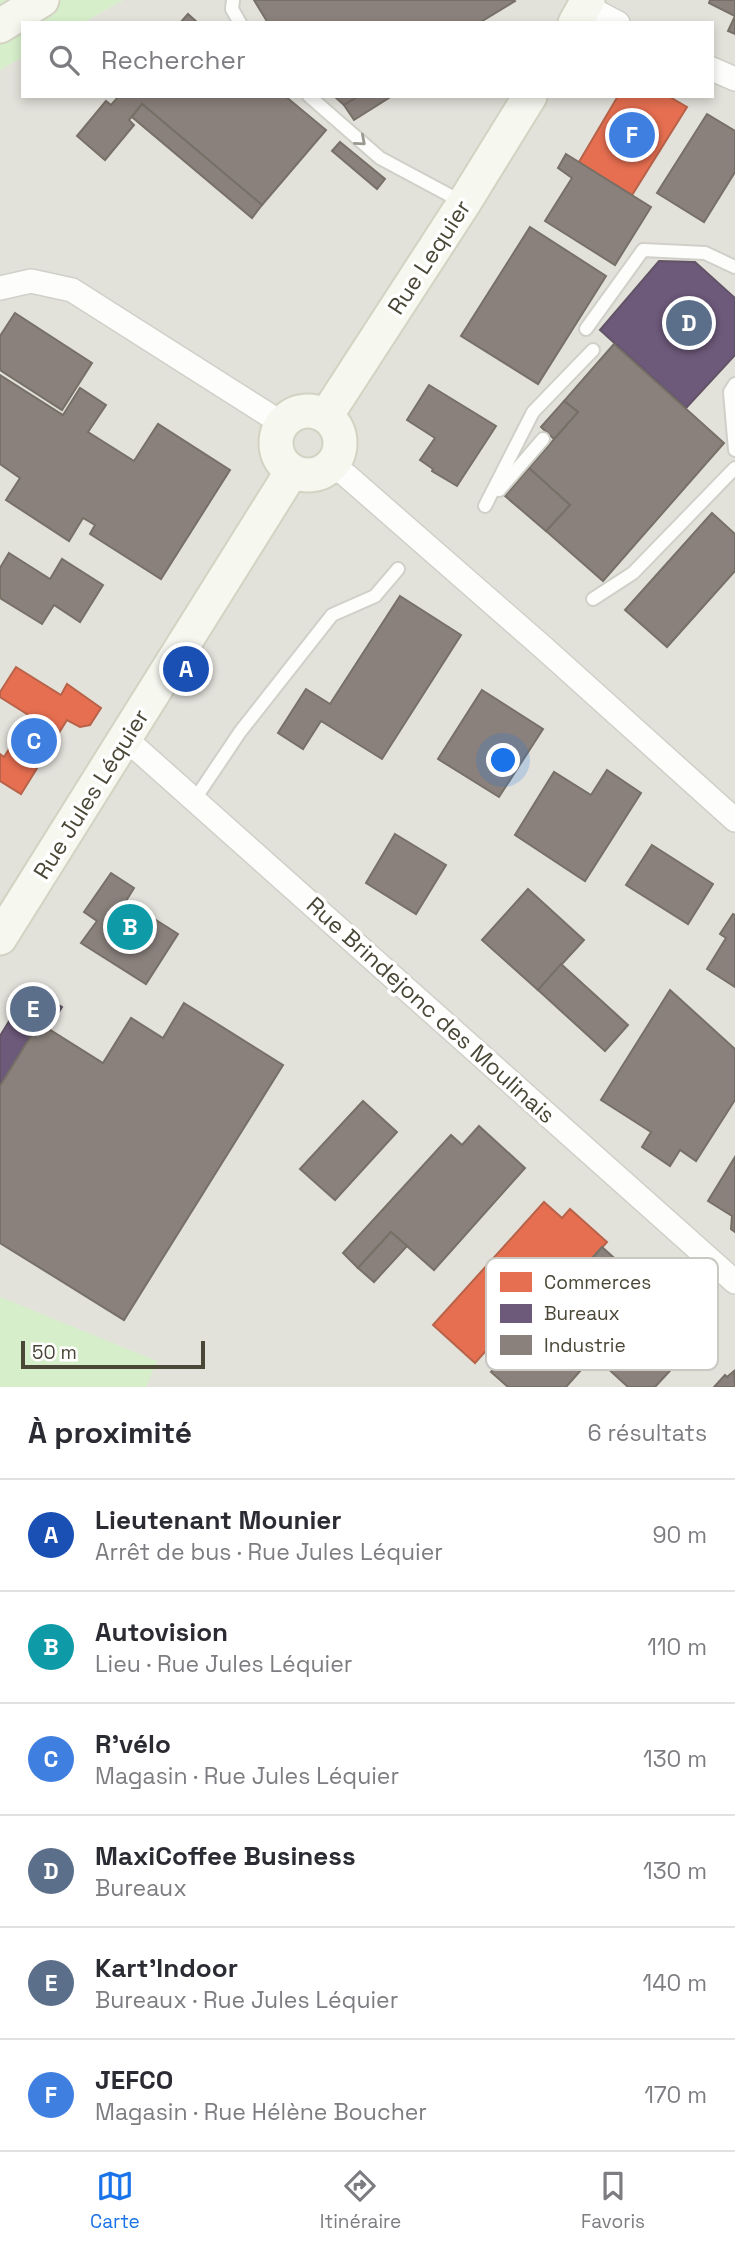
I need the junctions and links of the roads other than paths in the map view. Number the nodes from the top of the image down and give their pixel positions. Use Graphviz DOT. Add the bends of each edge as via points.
graph roads {
  1 [pos="42,0"];
  2 [pos="233,0"];
  3 [pos="584,7"];
  4 [pos="239,21"];
  5 [pos="614,21"];
  6 [pos="0,26"];
  7 [pos="714,70"];
  8 [pos="735,79"];
  9 [pos="311,98"];
  10 [pos="529,98"];
  11 [pos="464,203"];
  12 [pos="735,267"];
  13 [pos="0,288"];
  14 [pos="586,329"];
  15 [pos="593,350"];
  16 [pos="735,384"];
  17 [pos="326,416"];
  18 [pos="284,422"];
  19 [pos="543,439"];
  20 [pos="735,450"];
  21 [pos="331,465"];
  22 [pos="735,468"];
  23 [pos="292,471"];
  24 [pos="398,569"];
  25 [pos="593,599"];
  26 [pos="126,739"];
  27 [pos="195,799"];
  28 [pos="735,820"];
  29 [pos="0,938"];
  30 [pos="708,1258"];
  31 [pos="718,1267"];
  32 [pos="735,1282"];
  1 -- 6 [label="street"];
  2 -- 4 [label="lane"];
  3 -- 5 [label="street"];
  7 -- 8 [label="street"];
  9 -- 11 [label="lane, one-way" via="380,158"];
  10 -- 11 [label="street, Rue Lequier"];
  11 -- 17 [label="street, Rue Lequier"];
  12 -- 14 [label="lane" via="705,253 643,250"];
  13 -- 18 [label="street" via="31,281 72,290"];
  15 -- 19 [label="lane" via="533,412 485,506"];
  16 -- 20 [label="lane" via="730,392"];
  17 -- 18 [label="street" via="299,412"];
  17 -- 21 [label="street" via="340,439"];
  18 -- 23 [label="street" via="276,443 283,463"];
  21 -- 23 [label="street" via="312,475"];
  21 -- 28 [label="street"];
  22 -- 25 [label="lane" via="633,573"];
  23 -- 26 [label="street, Rue Jules Léquier"];
  24 -- 27 [label="lane" via="375,596 332,615 240,732"];
  26 -- 27 [label="street, Rue Brindejonc des Moulinais"];
  26 -- 29 [label="street, Rue Jules Léquier"];
  27 -- 30 [label="street, Rue Brindejonc des Moulinais"];
  31 -- 32 [label="street, Rue Brindejonc des Moulinais"];
}
